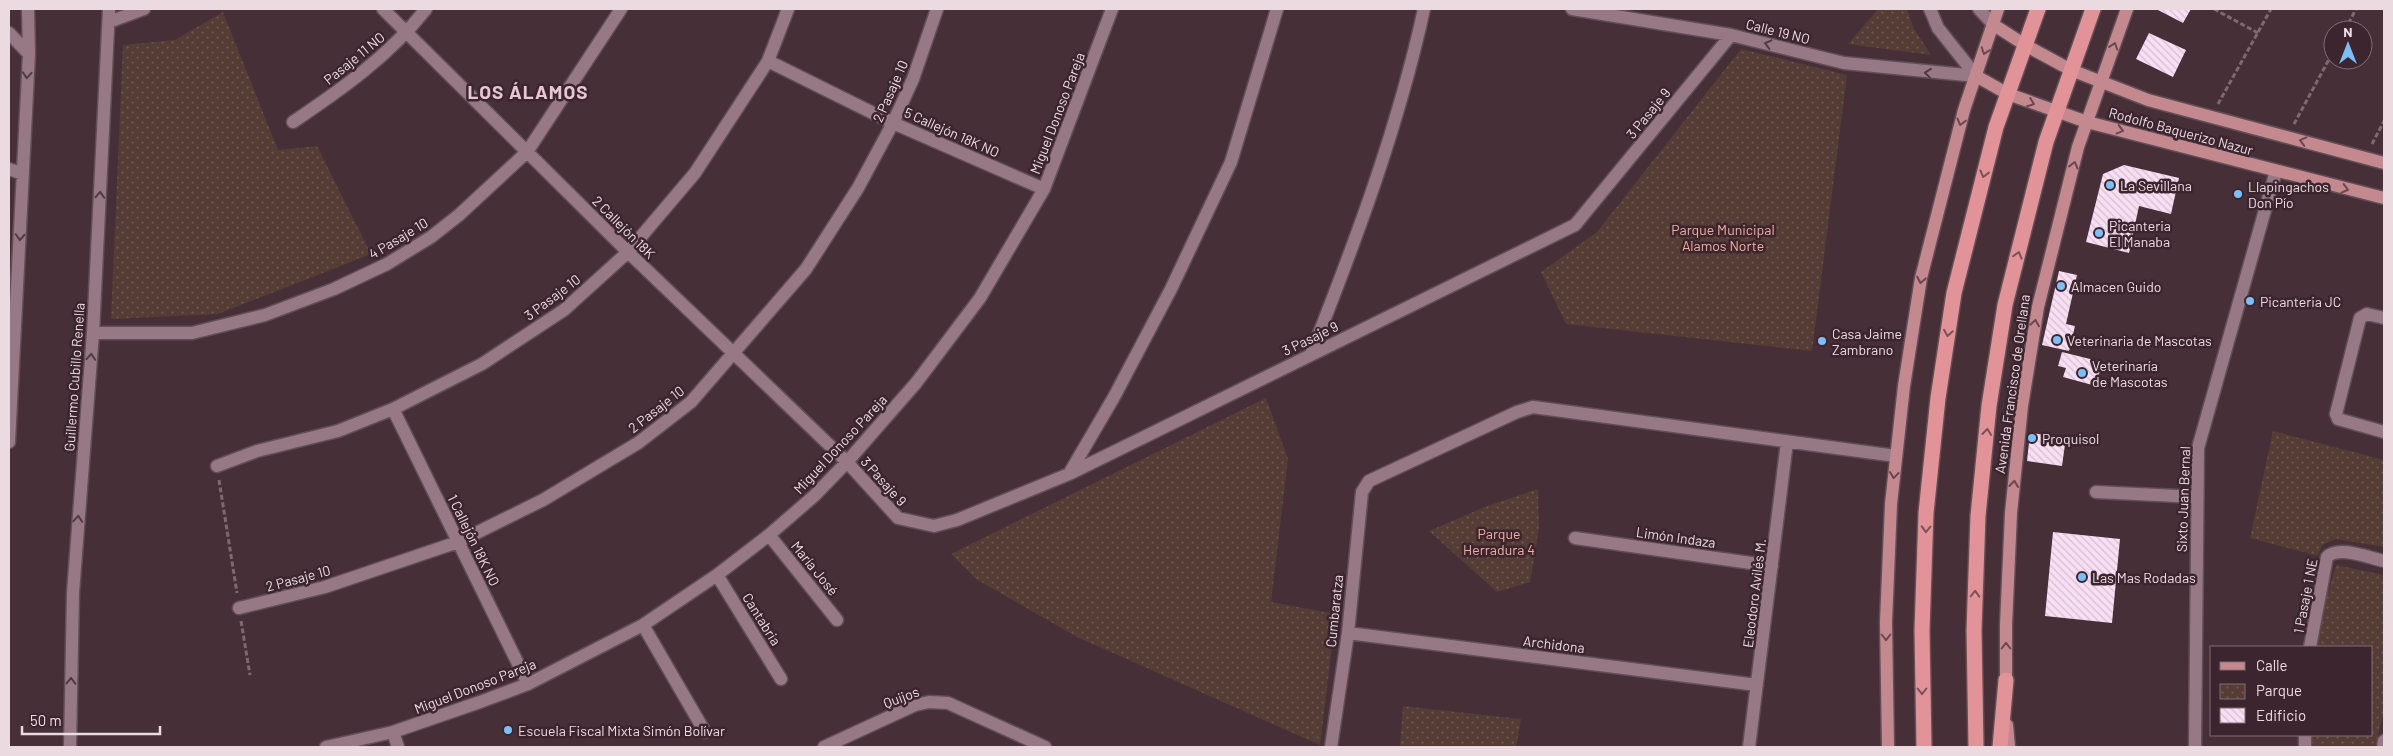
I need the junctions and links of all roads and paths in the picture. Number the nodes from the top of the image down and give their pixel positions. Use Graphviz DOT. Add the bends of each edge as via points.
graph roads {
  1 [pos="28,9"];
  2 [pos="109,9"];
  3 [pos="144,9"];
  4 [pos="383,9"];
  5 [pos="426,9"];
  6 [pos="621,9"];
  7 [pos="788,9"];
  8 [pos="937,9"];
  9 [pos="1112,9"];
  10 [pos="1277,9"];
  11 [pos="1424,9"];
  12 [pos="1572,9"];
  13 [pos="1930,9"];
  14 [pos="1979,9"];
  15 [pos="1998,9"];
  16 [pos="2038,9"];
  17 [pos="2093,9"];
  18 [pos="2127,9"];
  19 [pos="2214,9"];
  20 [pos="2271,9"];
  21 [pos="109,22"];
  22 [pos="1994,25"];
  23 [pos="9,33"];
  24 [pos="2258,33"];
  25 [pos="406,34"];
  26 [pos="1731,35"];
  27 [pos="2025,45"];
  28 [pos="29,54"];
  29 [pos="768,61"];
  30 [pos="2071,70"];
  31 [pos="2323,70"];
  32 [pos="1976,76"];
  33 [pos="2101,83"];
  34 [pos="2008,94"];
  35 [pos="2056,112"];
  36 [pos="2211,117"];
  37 [pos="2384,121"];
  38 [pos="293,122"];
  39 [pos="2087,122"];
  40 [pos="894,123"];
  41 [pos="2288,137"];
  42 [pos="527,152"];
  43 [pos="2364,157"];
  44 [pos="2384,163"];
  45 [pos="9,169"];
  46 [pos="2276,171"];
  47 [pos="22,174"];
  48 [pos="1044,189"];
  49 [pos="2384,198"];
  50 [pos="628,252"];
  51 [pos="2384,318"];
  52 [pos="93,333"];
  53 [pos="1311,354"];
  54 [pos="733,355"];
  55 [pos="393,409"];
  56 [pos="2384,432"];
  57 [pos="9,442"];
  58 [pos="1787,442"];
  59 [pos="1896,456"];
  60 [pos="847,462"];
  61 [pos="217,466"];
  62 [pos="1069,474"];
  63 [pos="2096,492"];
  64 [pos="2197,497"];
  65 [pos="769,535"];
  66 [pos="1576,538"];
  67 [pos="458,542"];
  68 [pos="2384,561"];
  69 [pos="1772,566"];
  70 [pos="717,574"];
  71 [pos="239,608"];
  72 [pos="837,620"];
  73 [pos="643,625"];
  74 [pos="1348,633"];
  75 [pos="2310,646"];
  76 [pos="250,675"];
  77 [pos="781,679"];
  78 [pos="2006,680"];
  79 [pos="528,684"];
  80 [pos="1757,685"];
  81 [pos="393,732"];
  82 [pos="705,732"];
  83 [pos="1017,741"];
  84 [pos="2384,741"];
  85 [pos="341,746"];
  86 [pos="70,747"];
  87 [pos="326,747"];
  88 [pos="398,747"];
  89 [pos="824,747"];
  90 [pos="1045,747"];
  91 [pos="1331,747"];
  92 [pos="1749,747"];
  93 [pos="1888,747"];
  94 [pos="1924,747"];
  95 [pos="1976,747"];
  96 [pos="2000,747"];
  97 [pos="2009,747"];
  98 [pos="2194,747"];
  99 [pos="2383,747"];
  1 -- 28 [label="street"];
  2 -- 21 [label="street, Guillermo Cubillo Renella"];
  3 -- 21 [label="street"];
  4 -- 25 [label="street, 2 Callejón 18K"];
  5 -- 25 [label="street, Pasaje 11 NO"];
  6 -- 42 [label="street, 4 Pasaje 10"];
  7 -- 29 [label="street, 3 Pasaje 10"];
  8 -- 40 [label="street, 2 Pasaje 10"];
  9 -- 48 [label="street, Miguel Donoso Pareja"];
  10 -- 62 [label="street" via="1231,162 1171,289"];
  11 -- 53 [label="street" via="1407,85 1372,196"];
  12 -- 26 [label="street, Calle 19 NO"];
  13 -- 32 [label="street" via="1938,28"];
  14 -- 22 [label="street"];
  15 -- 22 [label="main road"];
  16 -- 27 [label="highway"];
  17 -- 30 [label="highway, Avenida Francisco de Orellana"];
  33 -- 18 [label="main road, Avenida Francisco de Orellana, one-way"];
  19 -- 24 [label="path"];
  20 -- 24 [label="path"];
  52 -- 21 [label="street, Guillermo Cubillo Renella, one-way"];
  22 -- 27 [label="main road, Rodolfo Baquerizo Nazur"];
  22 -- 32 [label="main road, one-way"];
  23 -- 28 [label="street"];
  24 -- 36 [label="path"];
  25 -- 38 [label="street, Pasaje 11 NO" via="352,82"];
  25 -- 42 [label="street, 2 Callejón 18K"];
  32 -- 26 [label="street, Calle 19 NO, one-way" via="1844,64"];
  26 -- 53 [label="street, 3 Pasaje 9" via="1576,225"];
  27 -- 30 [label="main road, Rodolfo Baquerizo Nazur"];
  27 -- 34 [label="highway"];
  28 -- 47 [label="street, one-way"];
  29 -- 40 [label="street, 5 Callejón 18K NO"];
  29 -- 50 [label="street, 3 Pasaje 10" via="695,172"];
  30 -- 33 [label="main road, Rodolfo Baquerizo Nazur"];
  30 -- 35 [label="highway, Avenida Francisco de Orellana"];
  31 -- 41 [label="path"];
  32 -- 34 [label="main road, Rodolfo Baquerizo Nazur"];
  32 -- 59 [label="main road, one-way" via="1921,278"];
  33 -- 36 [label="main road, Rodolfo Baquerizo Nazur"];
  33 -- 39 [label="main road, Avenida Francisco de Orellana"];
  34 -- 35 [label="main road, Rodolfo Baquerizo Nazur, one-way"];
  34 -- 94 [label="highway, one-way" via="1996,127 1954,293 1938,398 1926,514 1922,630"];
  35 -- 39 [label="main road, Rodolfo Baquerizo Nazur"];
  95 -- 35 [label="highway, Avenida Francisco de Orellana, one-way" via="1974,630 1978,516 1989,406 2005,305"];
  36 -- 41 [label="main road, Rodolfo Baquerizo Nazur"];
  37 -- 43 [label="path"];
  39 -- 46 [label="main road, Rodolfo Baquerizo Nazur, one-way"];
  78 -- 39 [label="main road, Avenida Francisco de Orellana, one-way" via="2011,514 2022,406 2038,308"];
  40 -- 48 [label="street, 5 Callejón 18K NO"];
  40 -- 54 [label="street, 2 Pasaje 10" via="858,188 806,269"];
  43 -- 41 [label="main road, Rodolfo Baquerizo Nazur, one-way"];
  42 -- 50 [label="street, 2 Callejón 18K"];
  42 -- 52 [label="street, 4 Pasaje 10" via="431,237 387,264 334,289 265,315 192,333"];
  43 -- 44 [label="main road, Rodolfo Baquerizo Nazur"];
  45 -- 47 [label="street"];
  46 -- 49 [label="main road, Rodolfo Baquerizo Nazur, one-way"];
  46 -- 64 [label="street, Sixto Juan Bernal" via="2198,448"];
  47 -- 57 [label="street, one-way"];
  48 -- 60 [label="street, Miguel Donoso Pareja" via="980,298 916,383"];
  50 -- 54 [label="street, 2 Callejón 18K"];
  50 -- 55 [label="street, 3 Pasaje 10" via="564,310 482,364"];
  51 -- 56 [label="street" via="2362,314 2336,414 2338,419"];
  86 -- 52 [label="street, Guillermo Cubillo Renella, one-way" via="73,593"];
  53 -- 62 [label="street, 3 Pasaje 9"];
  54 -- 60 [label="street, 2 Callejón 18K"];
  54 -- 67 [label="street, 2 Pasaje 10" via="691,402 638,443 543,500"];
  55 -- 61 [label="street, 3 Pasaje 10" via="338,430 257,451"];
  55 -- 67 [label="street, 1 Callejón 18K NO"];
  58 -- 59 [label="street"];
  58 -- 69 [label="street, Eleodoro Avilés M."];
  58 -- 74 [label="street, Cumbaratza" via="1533,407 1517,412 1370,481 1362,492"];
  59 -- 93 [label="main road, one-way" via="1886,622"];
  60 -- 62 [label="street, 3 Pasaje 9" via="898,518 934,526 957,520"];
  60 -- 65 [label="street, Miguel Donoso Pareja"];
  61 -- 71 [label="path"];
  63 -- 64 [label="street"];
  64 -- 98 [label="street, Sixto Juan Bernal"];
  65 -- 70 [label="street, Miguel Donoso Pareja"];
  65 -- 72 [label="street, María José"];
  66 -- 69 [label="street, Limón Indaza"];
  67 -- 71 [label="street, 2 Pasaje 10" via="325,587"];
  67 -- 79 [label="street, 1 Callejón 18K NO"];
  68 -- 75 [label="street, 1 Pasaje 1 NE" via="2339,552 2332,552 2327,557"];
  69 -- 80 [label="street, Eleodoro Avilés M."];
  70 -- 73 [label="street, Miguel Donoso Pareja"];
  70 -- 77 [label="street, Cantabria"];
  71 -- 76 [label="path"];
  73 -- 79 [label="street, Miguel Donoso Pareja"];
  73 -- 82 [label="street"];
  74 -- 80 [label="street, Archidona"];
  74 -- 91 [label="street, Cumbaratza"];
  78 -- 96 [label="highway"];
  78 -- 97 [label="main road, Avenida Francisco de Orellana"];
  79 -- 81 [label="street, Miguel Donoso Pareja"];
  80 -- 92 [label="street, Eleodoro Avilés M."];
  81 -- 85 [label="street, Miguel Donoso Pareja"];
  81 -- 88 [label="street"];
  83 -- 89 [label="street, Quijos" via="948,703 929,702 915,705"];
  83 -- 90 [label="street, Quijos"];
  84 -- 99 [label="street"];
  85 -- 87 [label="street, Miguel Donoso Pareja"];
}
